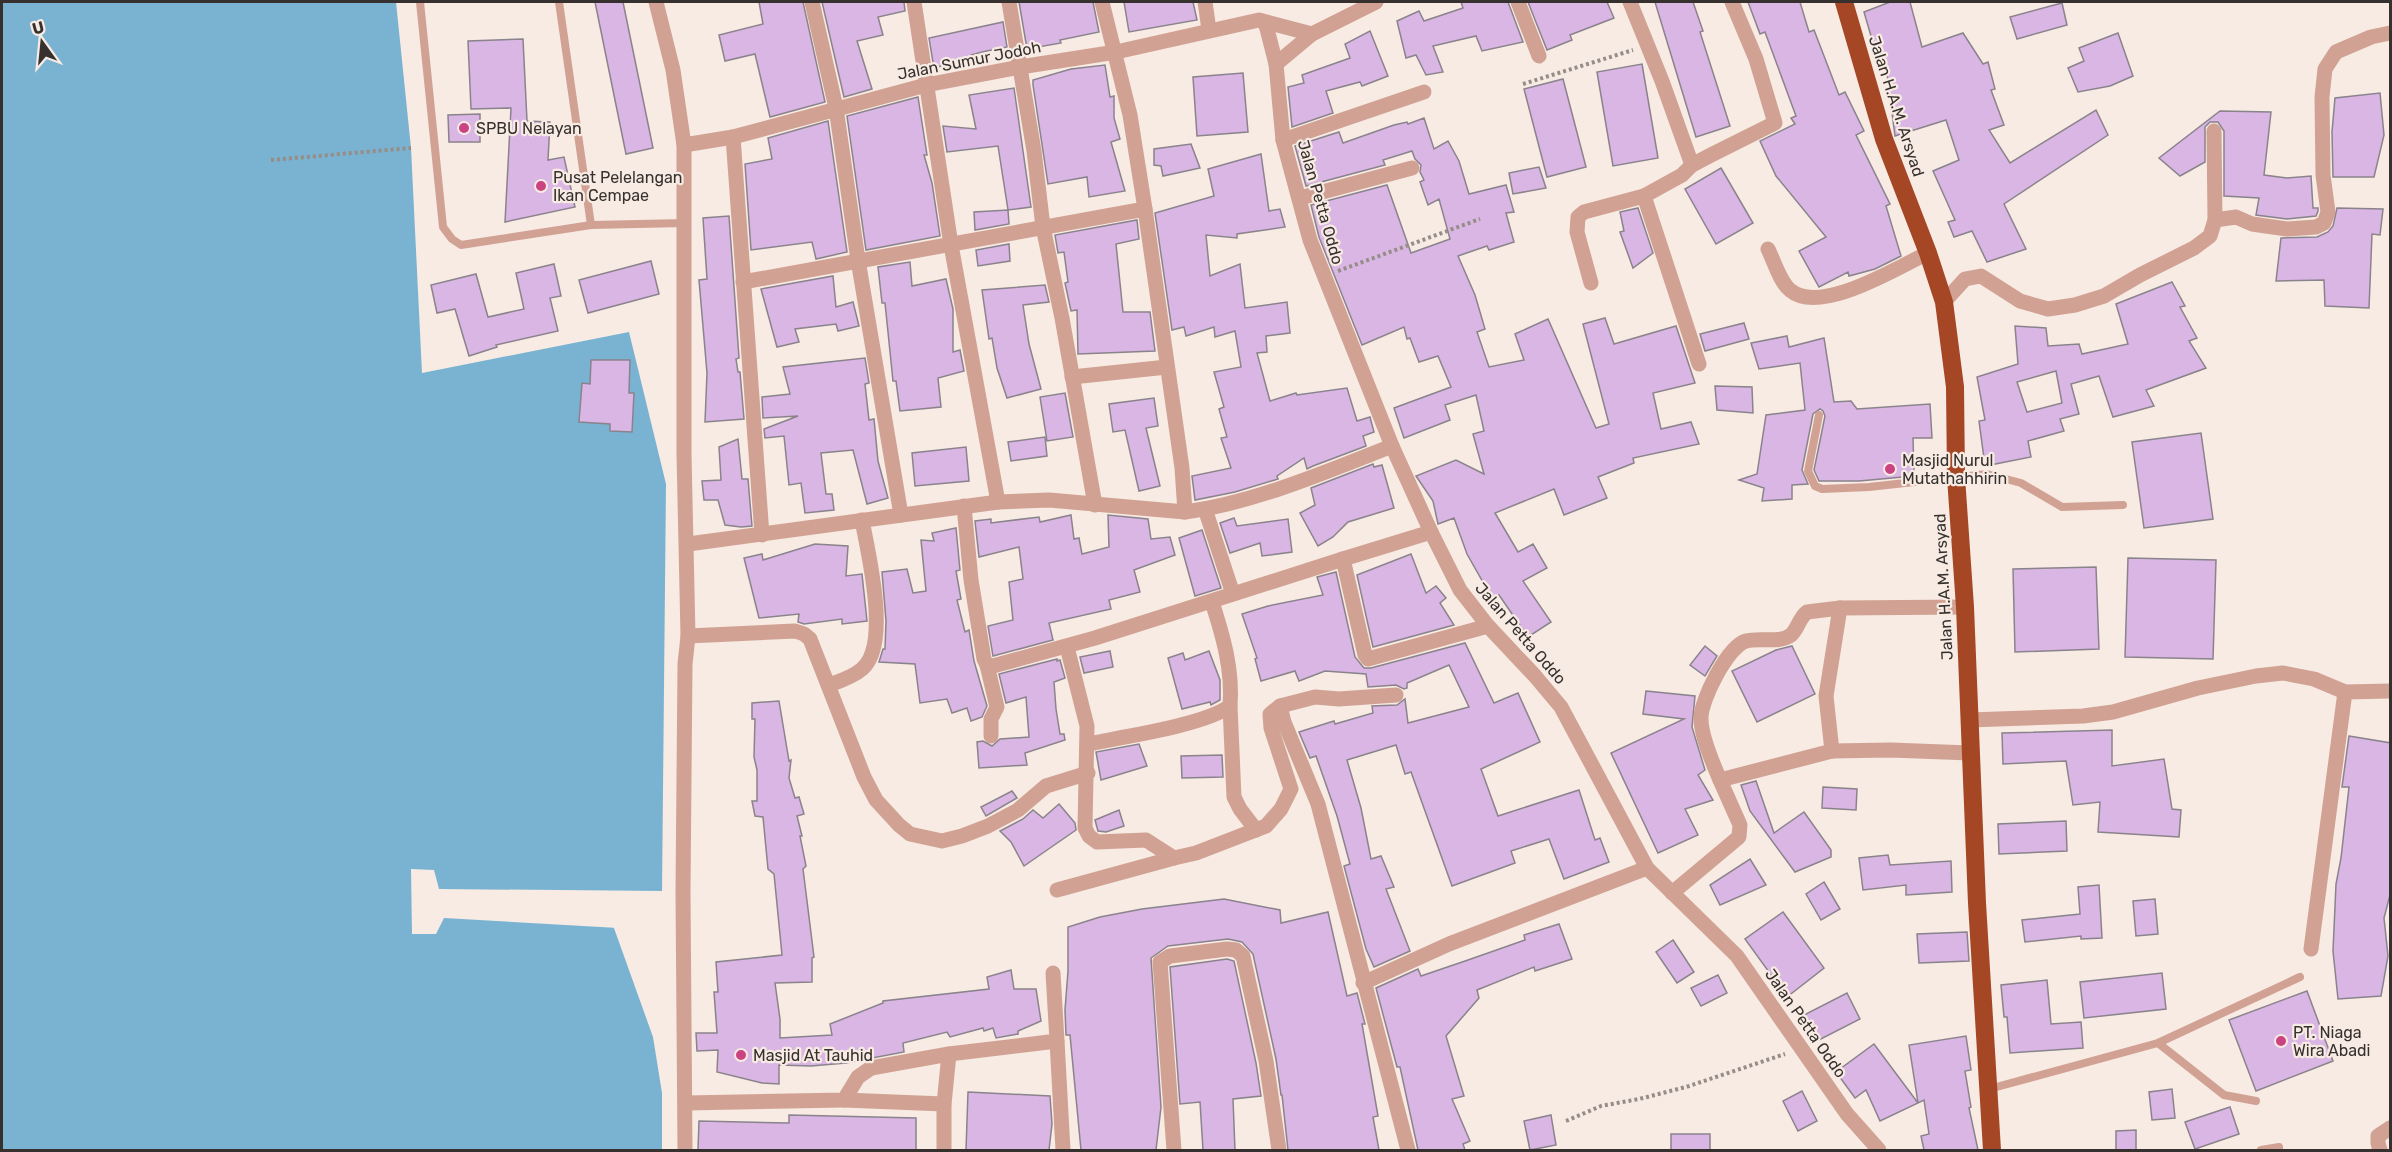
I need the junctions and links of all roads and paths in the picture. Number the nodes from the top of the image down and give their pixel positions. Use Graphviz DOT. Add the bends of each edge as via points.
graph roads {
  1 [pos="420,2"];
  2 [pos="558,2"];
  3 [pos="656,2"];
  4 [pos="812,2"];
  5 [pos="914,2"];
  6 [pos="1009,2"];
  7 [pos="1102,2"];
  8 [pos="1205,2"];
  9 [pos="1376,2"];
  10 [pos="1518,2"];
  11 [pos="1630,2"];
  12 [pos="1732,2"];
  13 [pos="1844,2"];
  14 [pos="1263,22"];
  15 [pos="1209,30"];
  16 [pos="2391,33"];
  17 [pos="1312,34"];
  18 [pos="1648,45"];
  19 [pos="1116,52"];
  20 [pos="1539,56"];
  21 [pos="1276,64"];
  22 [pos="1020,67"];
  23 [pos="1523,84"];
  24 [pos="926,85"];
  25 [pos="1424,92"];
  26 [pos="836,108"];
  27 [pos="2214,131"];
  28 [pos="733,137"];
  29 [pos="1283,140"];
  30 [pos="684,145"];
  31 [pos="411,148"];
  32 [pos="271,160"];
  33 [pos="1692,165"];
  34 [pos="1412,168"];
  35 [pos="1644,196"];
  36 [pos="1300,198"];
  37 [pos="1146,209"];
  38 [pos="1480,219"];
  39 [pos="2216,220"];
  40 [pos="685,223"];
  41 [pos="591,225"];
  42 [pos="1043,227"];
  43 [pos="951,245"];
  44 [pos="1768,249"];
  45 [pos="1929,253"];
  46 [pos="858,260"];
  47 [pos="1323,276"];
  48 [pos="743,282"];
  49 [pos="1591,283"];
  50 [pos="1944,302"];
  51 [pos="1699,364"];
  52 [pos="1167,367"];
  53 [pos="1072,377"];
  54 [pos="1818,415"];
  55 [pos="1392,446"];
  56 [pos="1956,477"];
  57 [pos="998,502"];
  58 [pos="1095,505"];
  59 [pos="2123,505"];
  60 [pos="964,506"];
  61 [pos="1206,509"];
  62 [pos="1185,512"];
  63 [pos="902,514"];
  64 [pos="862,520"];
  65 [pos="1431,532"];
  66 [pos="762,535"];
  67 [pos="688,544"];
  68 [pos="1343,559"];
  69 [pos="1233,594"];
  70 [pos="1212,602"];
  71 [pos="1965,607"];
  72 [pos="1840,608"];
  73 [pos="1488,626"];
  74 [pos="688,636"];
  75 [pos="1067,647"];
  76 [pos="987,665"];
  77 [pos="829,685"];
  78 [pos="2391,691"];
  79 [pos="2345,692"];
  80 [pos="1396,694"];
  81 [pos="1230,706"];
  82 [pos="1280,706"];
  83 [pos="1969,720"];
  84 [pos="991,736"];
  85 [pos="1088,744"];
  86 [pos="1832,751"];
  87 [pos="1970,753"];
  88 [pos="1088,773"];
  89 [pos="1720,780"];
  90 [pos="1256,830"];
  91 [pos="1174,858"];
  92 [pos="1647,868"];
  93 [pos="1057,890"];
  94 [pos="1672,893"];
  95 [pos="2311,949"];
  96 [pos="1053,973"];
  97 [pos="2300,977"];
  98 [pos="1363,983"];
  99 [pos="1057,1041"];
  100 [pos="1798,1041"];
  101 [pos="2158,1043"];
  102 [pos="949,1053"];
  103 [pos="1989,1089"];
  104 [pos="844,1100"];
  105 [pos="2256,1101"];
  106 [pos="686,1103"];
  107 [pos="944,1104"];
  108 [pos="1566,1121"];
  109 [pos="2391,1128"];
  110 [pos="2279,1147"];
  111 [pos="685,1150"];
  112 [pos="944,1150"];
  113 [pos="1064,1150"];
  114 [pos="1174,1150"];
  115 [pos="1279,1150"];
  116 [pos="1408,1150"];
  117 [pos="1879,1150"];
  118 [pos="1992,1150"];
  119 [pos="2261,1150"];
  120 [pos="2380,1150"];
  1 -- 41 [label="lane" via="446,233 461,245"];
  2 -- 41 [label="lane"];
  3 -- 30 [label="street" via="673,70"];
  4 -- 26 [label="street"];
  5 -- 24 [label="street"];
  6 -- 22 [label="street"];
  7 -- 19 [label="street"];
  8 -- 15 [label="street"];
  9 -- 17 [label="street"];
  10 -- 20 [label="street"];
  11 -- 18 [label="street"];
  12 -- 33 [label="street" via="1776,122"];
  13 -- 45 [label="highway, Jalan H.A.M. Arsyad" via="1881,129"];
  14 -- 15 [label="street, Jalan Sumur Jodoh"];
  14 -- 17 [label="street, Jalan Sumur Jodoh"];
  14 -- 21 [label="street, Jalan Petta Oddo"];
  15 -- 19 [label="street, Jalan Sumur Jodoh"];
  16 -- 39 [label="street" via="2336,52 2325,69 2323,175 2328,213 2324,223 2287,229 2252,224 2236,217"];
  17 -- 21 [label="street"];
  18 -- 23 [label="path"];
  18 -- 33 [label="street"];
  19 -- 22 [label="street, Jalan Sumur Jodoh"];
  19 -- 37 [label="street"];
  21 -- 29 [label="street, Jalan Petta Oddo"];
  22 -- 24 [label="street, Jalan Sumur Jodoh"];
  22 -- 42 [label="street"];
  24 -- 26 [label="street, Jalan Sumur Jodoh"];
  24 -- 43 [label="street"];
  25 -- 29 [label="street"];
  26 -- 28 [label="street, Jalan Sumur Jodoh"];
  26 -- 46 [label="street"];
  27 -- 39 [label="street"];
  28 -- 30 [label="street, Jalan Sumur Jodoh"];
  28 -- 48 [label="street"];
  29 -- 36 [label="street, Jalan Petta Oddo"];
  30 -- 40 [label="street"];
  31 -- 32 [label="path"];
  33 -- 35 [label="street"];
  34 -- 36 [label="street"];
  35 -- 49 [label="street" via="1578,217 1577,232"];
  35 -- 51 [label="street"];
  36 -- 47 [label="street, Jalan Petta Oddo"];
  37 -- 42 [label="street"];
  37 -- 52 [label="street"];
  38 -- 47 [label="path"];
  39 -- 50 [label="street" via="2210,236 2194,248 2104,296 2075,305 2048,309 2020,301 1981,276 1965,279"];
  40 -- 41 [label="lane"];
  40 -- 67 [label="street" via="684,454"];
  42 -- 43 [label="street"];
  42 -- 53 [label="street"];
  43 -- 46 [label="street"];
  43 -- 57 [label="street"];
  44 -- 45 [label="street" via="1789,289 1809,300 1841,294"];
  45 -- 50 [label="highway, Jalan H.A.M. Arsyad"];
  46 -- 48 [label="street"];
  46 -- 63 [label="street"];
  47 -- 55 [label="street, Jalan Petta Oddo"];
  48 -- 66 [label="street"];
  50 -- 56 [label="highway, Jalan H.A.M. Arsyad" via="1955,387"];
  52 -- 53 [label="street"];
  52 -- 62 [label="street"];
  53 -- 58 [label="street"];
  54 -- 56 [label="lane" via="1808,471 1815,486 1840,490"];
  55 -- 61 [label="street" via="1297,483"];
  55 -- 65 [label="street, Jalan Petta Oddo"];
  56 -- 59 [label="lane" via="1986,474 2021,483 2062,507"];
  56 -- 71 [label="highway, Jalan H.A.M. Arsyad"];
  57 -- 58 [label="street" via="1049,500"];
  57 -- 60 [label="street"];
  58 -- 62 [label="street"];
  60 -- 63 [label="street"];
  60 -- 76 [label="street" via="973,591"];
  61 -- 62 [label="street"];
  61 -- 69 [label="street"];
  63 -- 64 [label="street"];
  64 -- 66 [label="street"];
  64 -- 77 [label="street" via="878,631 864,668"];
  65 -- 68 [label="street"];
  65 -- 73 [label="street, Jalan Petta Oddo" via="1460,590"];
  66 -- 67 [label="street"];
  67 -- 74 [label="street"];
  68 -- 69 [label="street"];
  68 -- 73 [label="street" via="1368,659"];
  69 -- 70 [label="street"];
  70 -- 75 [label="street"];
  70 -- 81 [label="street" via="1228,659"];
  71 -- 72 [label="street"];
  71 -- 83 [label="highway, Jalan H.A.M. Arsyad"];
  72 -- 86 [label="street" via="1826,696"];
  72 -- 89 [label="street" via="1807,612 1792,634 1784,638 1743,642 1720,667 1700,721"];
  73 -- 92 [label="street, Jalan Petta Oddo" via="1561,707"];
  74 -- 77 [label="street" via="795,631 804,634 810,639"];
  74 -- 106 [label="street" via="683,892"];
  75 -- 76 [label="street"];
  75 -- 85 [label="street" via="1081,695"];
  76 -- 84 [label="street" via="997,707 991,719"];
  77 -- 88 [label="street" via="856,759 876,800 910,834 942,841 962,836 1018,810 1046,786"];
  78 -- 79 [label="street"];
  79 -- 83 [label="street" via="2314,679 2283,673 2198,688 2113,712"];
  79 -- 95 [label="street"];
  80 -- 82 [label="street" via="1315,697"];
  81 -- 85 [label="street" via="1200,719"];
  81 -- 90 [label="street" via="1234,797"];
  82 -- 90 [label="street" via="1270,714 1271,728 1291,789 1281,809 1266,826"];
  82 -- 98 [label="street" via="1318,804"];
  83 -- 87 [label="highway, Jalan H.A.M. Arsyad"];
  85 -- 88 [label="street"];
  86 -- 87 [label="street"];
  86 -- 89 [label="street"];
  87 -- 103 [label="highway, Jalan H.A.M. Arsyad"];
  88 -- 91 [label="street" via="1085,828 1089,836 1104,843 1146,840"];
  89 -- 94 [label="street" via="1740,825 1738,837"];
  90 -- 91 [label="street"];
  91 -- 93 [label="street"];
  92 -- 94 [label="street, Jalan Petta Oddo"];
  92 -- 98 [label="street" via="1449,944"];
  94 -- 100 [label="street, Jalan Petta Oddo" via="1737,956"];
  96 -- 99 [label="street"];
  97 -- 101 [label="lane"];
  98 -- 116 [label="street"];
  99 -- 102 [label="street"];
  99 -- 113 [label="street"];
  100 -- 108 [label="path" via="1785,1054 1749,1067 1601,1106"];
  100 -- 117 [label="street, Jalan Petta Oddo" via="1847,1114"];
  101 -- 103 [label="lane"];
  101 -- 105 [label="lane" via="2224,1095"];
  102 -- 104 [label="street" via="865,1070"];
  102 -- 107 [label="street"];
  103 -- 118 [label="highway, Jalan H.A.M. Arsyad"];
  104 -- 106 [label="street"];
  104 -- 107 [label="street"];
  106 -- 111 [label="street"];
  107 -- 112 [label="street"];
  109 -- 120 [label="street" via="2378,1136"];
  110 -- 119 [label="lane"];
  114 -- 115 [label="street" via="1160,962 1170,956 1227,949 1244,956 1266,1061"];
}
